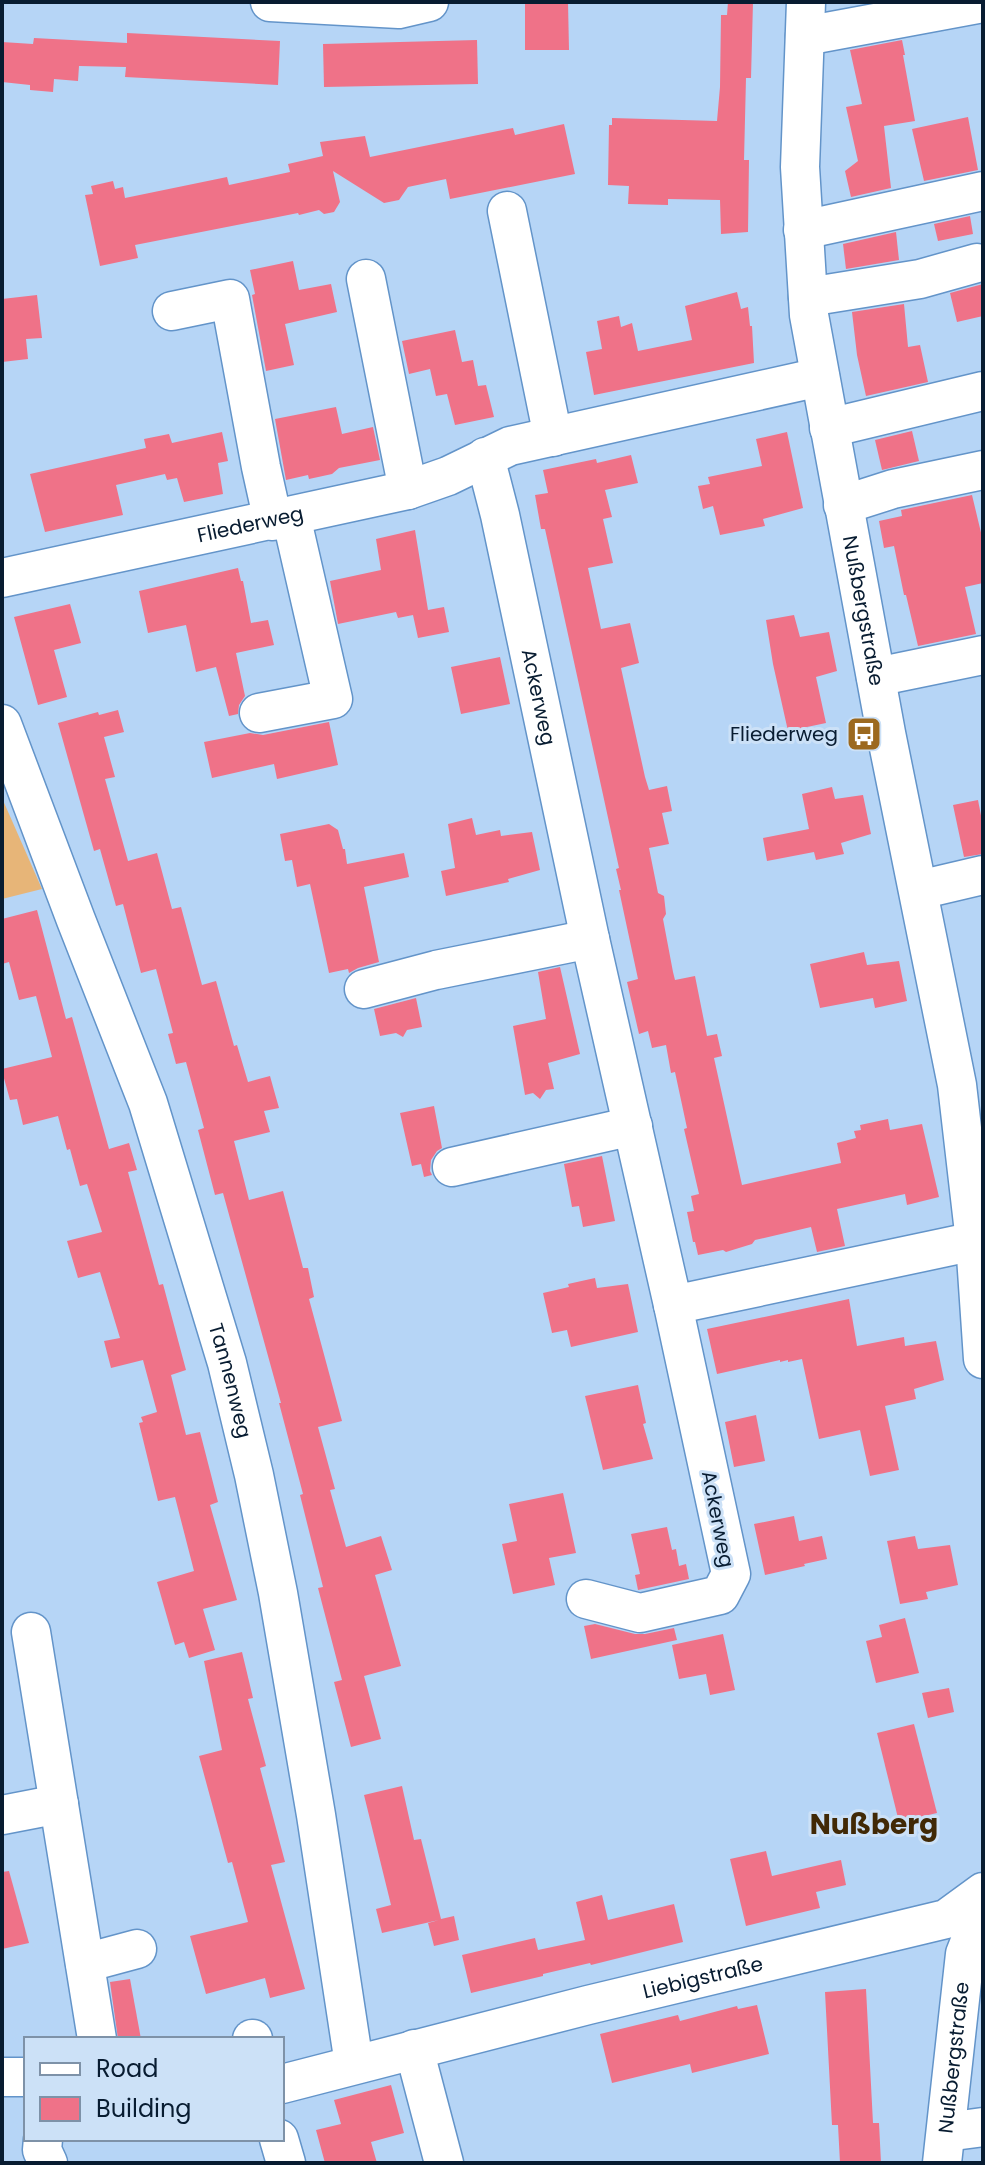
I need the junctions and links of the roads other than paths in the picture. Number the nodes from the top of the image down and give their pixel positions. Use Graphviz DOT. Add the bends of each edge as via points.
graph roads {
  1 [pos="270,2"];
  2 [pos="429,2"];
  3 [pos="983,3"];
  4 [pos="805,19"];
  5 [pos="983,191"];
  6 [pos="514,210"];
  7 [pos="803,230"];
  8 [pos="977,263"];
  9 [pos="366,279"];
  10 [pos="808,297"];
  11 [pos="172,311"];
  12 [pos="820,377"];
  13 [pos="983,391"];
  14 [pos="829,428"];
  15 [pos="560,435"];
  16 [pos="485,457"];
  17 [pos="983,470"];
  18 [pos="408,490"];
  19 [pos="843,505"];
  20 [pos="282,518"];
  21 [pos="2,578"];
  22 [pos="983,655"];
  23 [pos="876,677"];
  24 [pos="259,713"];
  25 [pos="2,724"];
  26 [pos="983,875"];
  27 [pos="919,890"];
  28 [pos="590,939"];
  29 [pos="364,989"];
  30 [pos="633,1126"];
  31 [pos="452,1167"];
  32 [pos="975,1241"];
  33 [pos="673,1305"];
  34 [pos="983,1359"];
  35 [pos="586,1599"];
  36 [pos="31,1632"];
  37 [pos="59,1804"];
  38 [pos="2,1815"];
  39 [pos="983,1892"];
  40 [pos="983,1908"];
  41 [pos="137,1949"];
  42 [pos="85,1963"];
  43 [pos="97,2037"];
  44 [pos="414,2049"];
  45 [pos="354,2064"];
  46 [pos="2,2077"];
  47 [pos="24,2077"];
  48 [pos="284,2083"];
  49 [pos="983,2127"];
  50 [pos="43,2141"];
  51 [pos="280,2141"];
  52 [pos="944,2148"];
  53 [pos="48,2163"];
  54 [pos="286,2163"];
  55 [pos="444,2163"];
  1 -- 2 [label="street" via="399,9"];
  3 -- 4 [label="street"];
  4 -- 7 [label="street, Nußbergstraße"];
  5 -- 7 [label="street"];
  6 -- 15 [label="street"];
  7 -- 10 [label="street, Nußbergstraße"];
  8 -- 10 [label="street" via="920,279"];
  9 -- 18 [label="street"];
  10 -- 12 [label="street, Nußbergstraße"];
  11 -- 20 [label="street" via="230,299 261,467"];
  12 -- 14 [label="street, Nußbergstraße"];
  12 -- 15 [label="street, Fliederweg"];
  13 -- 14 [label="street"];
  14 -- 19 [label="street, Nußbergstraße"];
  15 -- 16 [label="street, Fliederweg"];
  16 -- 18 [label="street, Fliederweg"];
  16 -- 28 [label="street, Ackerweg"];
  17 -- 19 [label="street"];
  18 -- 20 [label="street, Fliederweg"];
  19 -- 23 [label="street, Nußbergstraße"];
  20 -- 21 [label="street, Fliederweg"];
  20 -- 24 [label="street" via="333,699"];
  22 -- 23 [label="street"];
  23 -- 27 [label="street, Nußbergstraße"];
  25 -- 45 [label="street, Tannenweg" via="148,1103 227,1363 278,1593"];
  26 -- 27 [label="street"];
  27 -- 32 [label="street, Nußbergstraße" via="957,1085"];
  28 -- 29 [label="street"];
  28 -- 30 [label="street, Ackerweg"];
  30 -- 31 [label="street"];
  30 -- 33 [label="street, Ackerweg"];
  32 -- 33 [label="street"];
  32 -- 34 [label="street, Nußbergstraße"];
  33 -- 35 [label="street, Ackerweg" via="731,1574 720,1595 640,1613"];
  36 -- 37 [label="street"];
  37 -- 38 [label="street"];
  37 -- 42 [label="street"];
  39 -- 44 [label="street, Liebigstraße" via="946,1919"];
  40 -- 52 [label="street, Nußbergstraße" via="965,1954"];
  41 -- 42 [label="street"];
  42 -- 43 [label="street"];
  44 -- 45 [label="street, Liebigstraße"];
  44 -- 55 [label="street"];
  45 -- 48 [label="street, Liebigstraße"];
  46 -- 47 [label="street"];
  49 -- 52 [label="street"];
  50 -- 53 [label="street"];
  51 -- 54 [label="street"];
}
